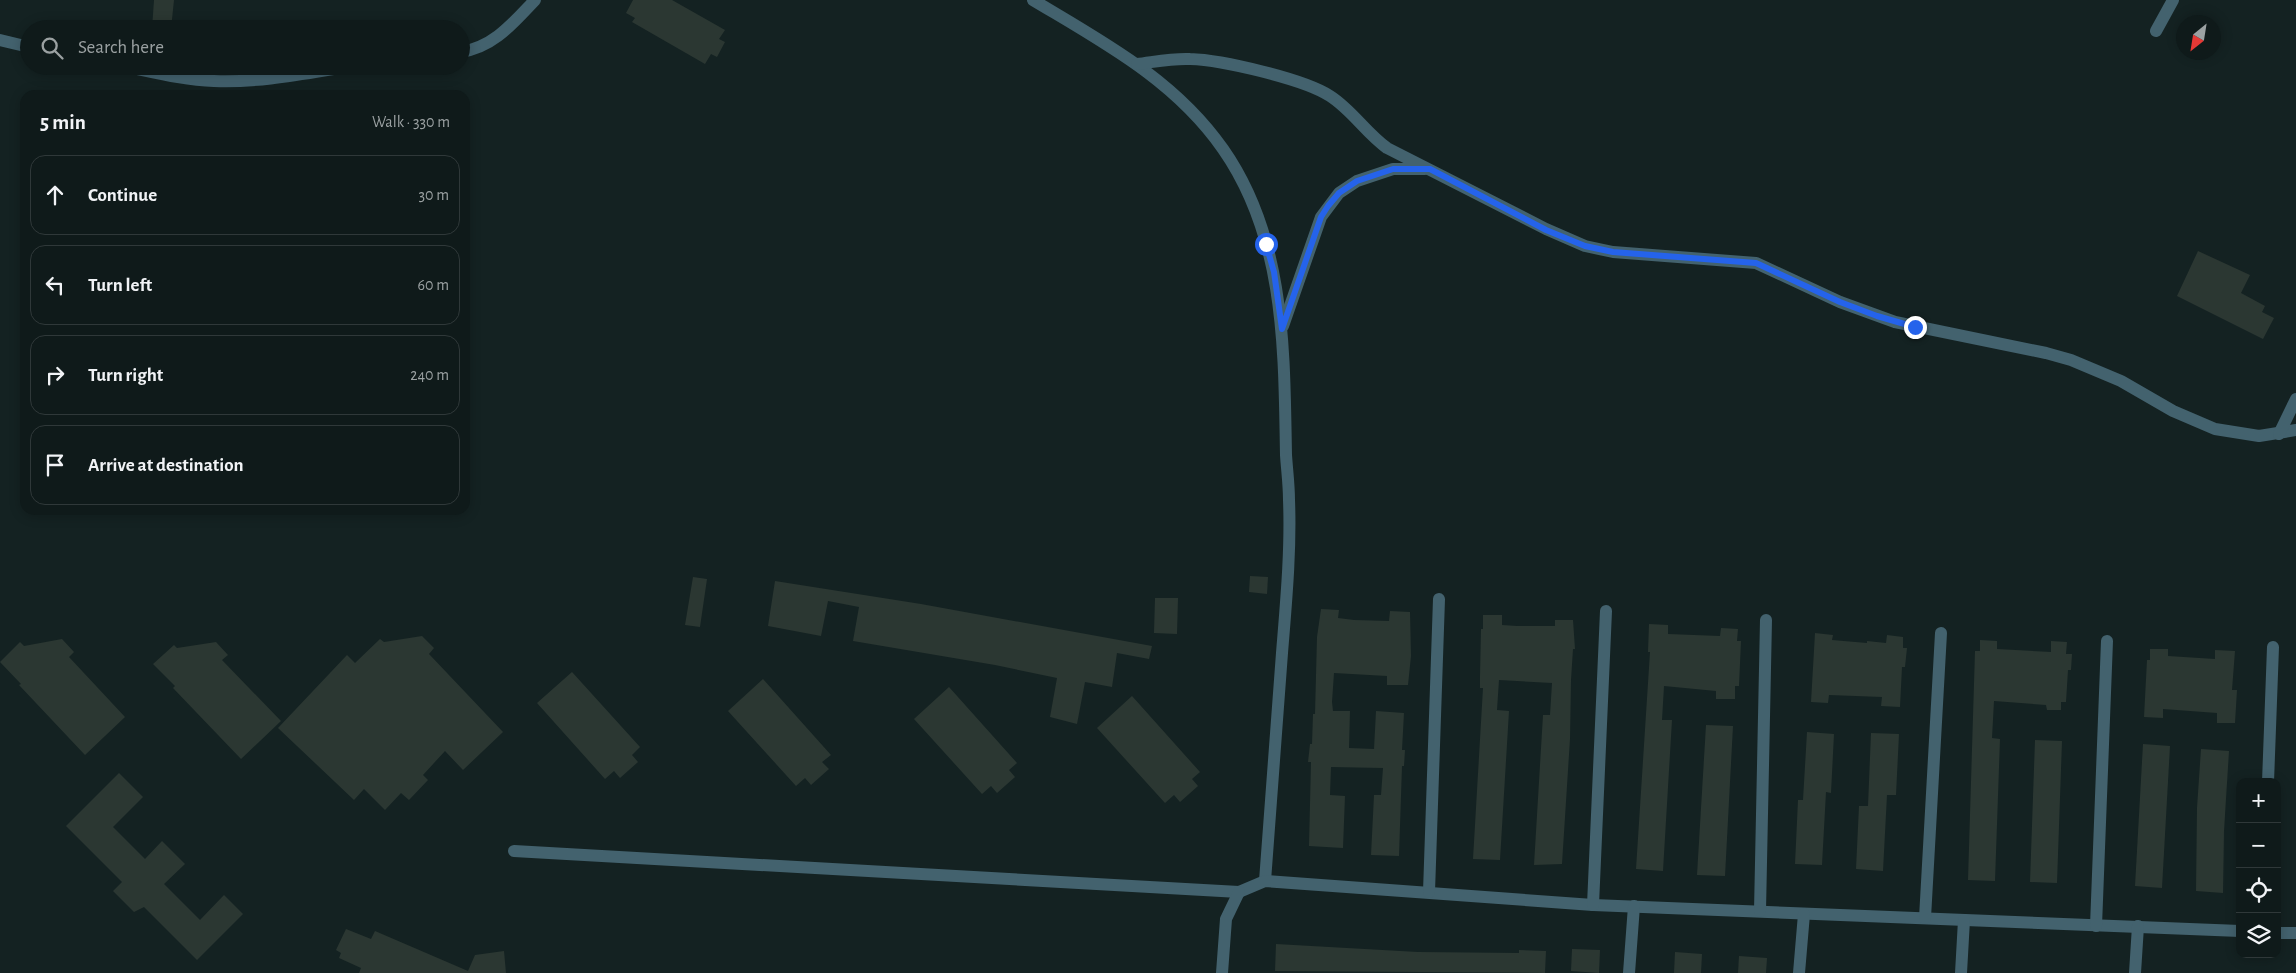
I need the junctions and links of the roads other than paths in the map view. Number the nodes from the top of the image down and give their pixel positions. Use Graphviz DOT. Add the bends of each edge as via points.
graph roads {
  1 [pos="535,0"];
  2 [pos="1034,0"];
  3 [pos="2174,0"];
  4 [pos="2156,31"];
  5 [pos="0,40"];
  6 [pos="20,45"];
  7 [pos="470,49"];
  8 [pos="1137,64"];
  9 [pos="170,75"];
  10 [pos="283,75"];
  11 [pos="1430,169"];
  12 [pos="1282,329"];
  13 [pos="2296,399"];
  14 [pos="2296,430"];
  15 [pos="2279,434"];
  16 [pos="1439,599"];
  17 [pos="1606,611"];
  18 [pos="1766,620"];
  19 [pos="1941,633"];
  20 [pos="2108,641"];
  21 [pos="2273,647"];
  22 [pos="2268,778"];
  23 [pos="514,851"];
  24 [pos="1266,881"];
  25 [pos="1239,892"];
  26 [pos="1429,892"];
  27 [pos="1593,905"];
  28 [pos="1634,906"];
  29 [pos="1760,911"];
  30 [pos="1804,914"];
  31 [pos="1925,918"];
  32 [pos="1964,920"];
  33 [pos="2096,926"];
  34 [pos="2138,926"];
  35 [pos="2236,931"];
  36 [pos="2281,932"];
  37 [pos="2296,933"];
  38 [pos="1222,973"];
  39 [pos="1629,973"];
  40 [pos="1799,973"];
  41 [pos="1961,973"];
  42 [pos="2135,973"];
  1 -- 7 [label="street" via="490,43"];
  2 -- 8 [label="street"];
  3 -- 4 [label="street"];
  5 -- 6 [label="street"];
  8 -- 11 [label="street" via="1190,59 1214,62 1316,87 1332,97 1387,148"];
  8 -- 12 [label="street" via="1184,103 1234,166 1258,217 1266,244 1274,272"];
  9 -- 10 [label="street" via="214,81"];
  11 -- 12 [label="street" via="1393,169 1357,181 1339,193 1321,217"];
  11 -- 15 [label="street" via="1546,230 1585,246 1613,252 1756,263 1840,302 1895,322 2071,360 2121,381 2173,411 2215,429 2259,436"];
  12 -- 24 [label="street" via="1290,501 1288,575"];
  13 -- 15 [label="street"];
  14 -- 15 [label="street"];
  16 -- 26 [label="street"];
  17 -- 27 [label="street"];
  18 -- 29 [label="street"];
  19 -- 31 [label="street"];
  20 -- 33 [label="street"];
  21 -- 22 [label="street"];
  23 -- 25 [label="street"];
  24 -- 25 [label="street"];
  24 -- 26 [label="street"];
  25 -- 38 [label="street" via="1226,919"];
  26 -- 27 [label="street"];
  27 -- 28 [label="street"];
  28 -- 29 [label="street"];
  28 -- 39 [label="street"];
  29 -- 30 [label="street"];
  30 -- 31 [label="street"];
  30 -- 40 [label="street"];
  31 -- 32 [label="street"];
  32 -- 33 [label="street"];
  32 -- 41 [label="street"];
  33 -- 34 [label="street"];
  34 -- 35 [label="street"];
  34 -- 42 [label="street"];
  36 -- 37 [label="street"];
}
